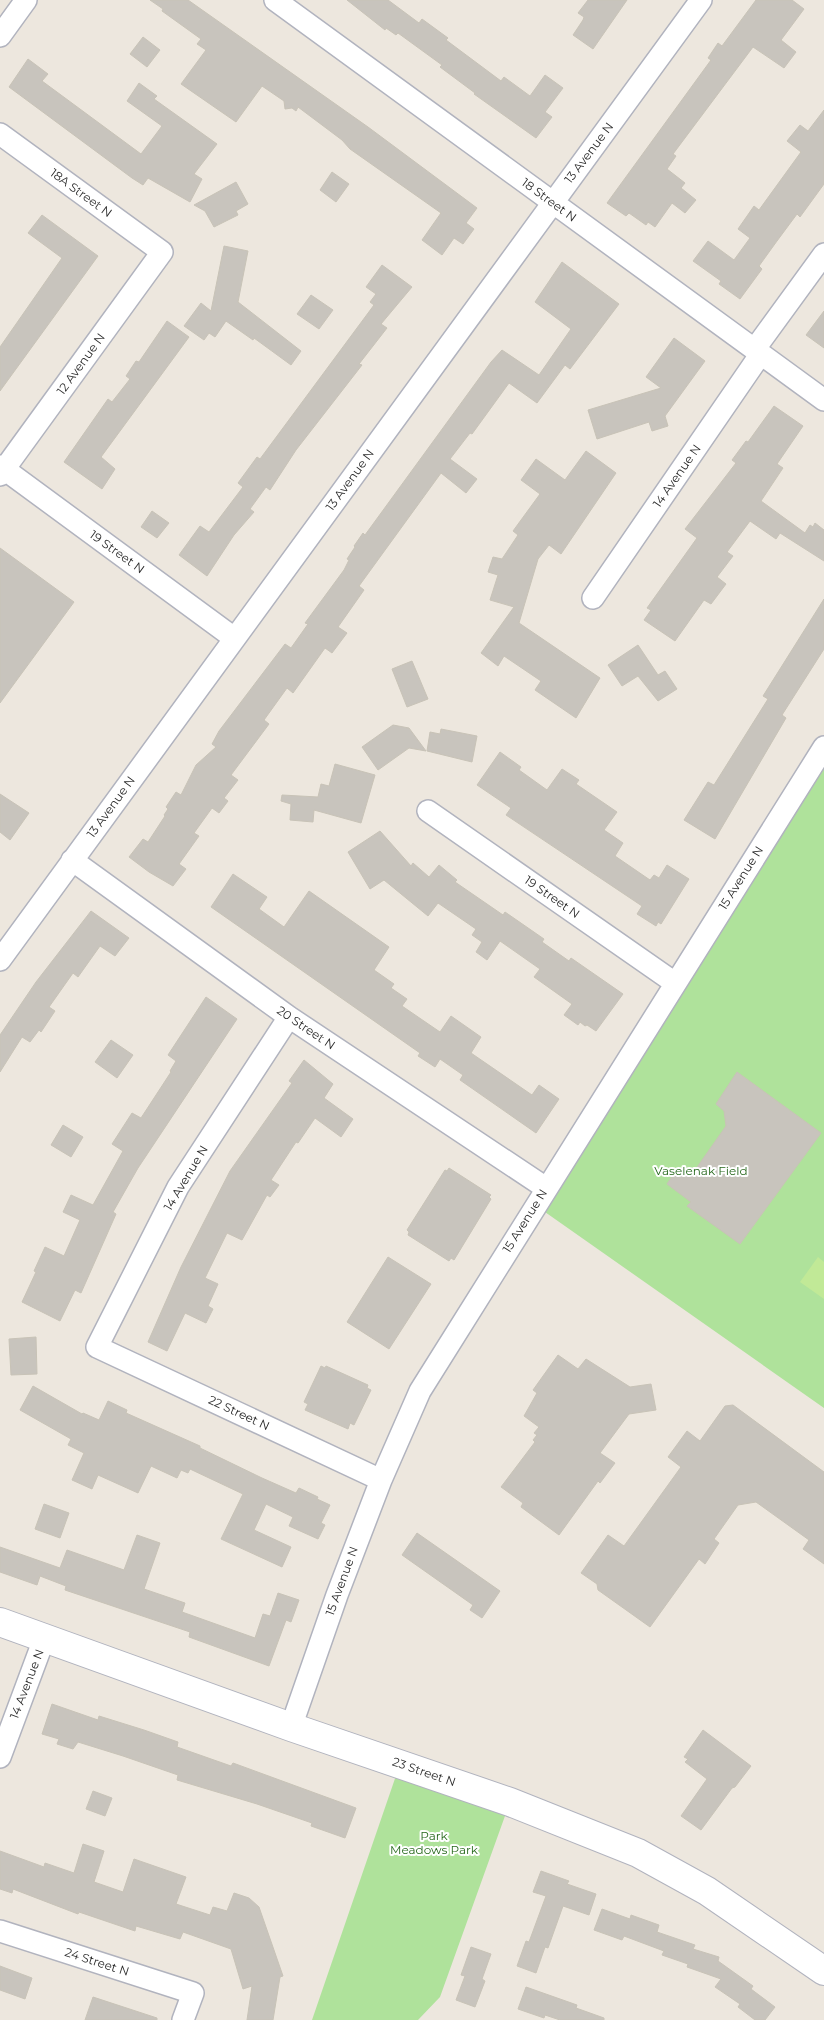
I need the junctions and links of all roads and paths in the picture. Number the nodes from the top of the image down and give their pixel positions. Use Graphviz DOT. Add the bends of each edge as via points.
graph roads {
  1 [pos="26,0"];
  2 [pos="275,0"];
  3 [pos="701,0"];
  4 [pos="0,36"];
  5 [pos="0,134"];
  6 [pos="552,202"];
  7 [pos="162,252"];
  8 [pos="824,254"];
  9 [pos="757,353"];
  10 [pos="824,400"];
  11 [pos="2,470"];
  12 [pos="593,598"];
  13 [pos="234,638"];
  14 [pos="824,747"];
  15 [pos="428,811"];
  16 [pos="72,860"];
  17 [pos="0,960"];
  18 [pos="675,983"];
  19 [pos="290,1017"];
  20 [pos="546,1188"];
  21 [pos="96,1347"];
  22 [pos="380,1480"];
  23 [pos="0,1622"];
  24 [pos="44,1639"];
  25 [pos="291,1727"];
  26 [pos="0,1757"];
  27 [pos="0,1931"];
  28 [pos="824,1971"];
  29 [pos="183,2020"];
  1 -- 4 [label="street"];
  2 -- 6 [label="street, 18 Street N"];
  3 -- 6 [label="street, 13 Avenue N"];
  5 -- 7 [label="street, 18A Street N"];
  6 -- 9 [label="street, 18 Street N"];
  6 -- 13 [label="street, 13 Avenue N"];
  7 -- 11 [label="street, 12 Avenue N"];
  8 -- 9 [label="street, 14 Avenue N"];
  9 -- 10 [label="street, 18 Street N"];
  9 -- 12 [label="street, 14 Avenue N"];
  11 -- 13 [label="street, 19 Street N"];
  13 -- 16 [label="street, 13 Avenue N"];
  14 -- 18 [label="street, 15 Avenue N"];
  15 -- 18 [label="street, 19 Street N"];
  16 -- 17 [label="street, 13 Avenue N"];
  16 -- 19 [label="street, 20 Street N"];
  18 -- 20 [label="street, 15 Avenue N"];
  19 -- 20 [label="street, 20 Street N"];
  19 -- 21 [label="street, 14 Avenue N" via="178,1187"];
  20 -- 22 [label="street, 15 Avenue N" via="420,1391"];
  21 -- 22 [label="street, 22 Street N"];
  22 -- 25 [label="street, 15 Avenue N"];
  23 -- 24 [label="street, 23 Street N"];
  24 -- 25 [label="street, 23 Street N"];
  24 -- 26 [label="street, 14 Avenue N"];
  25 -- 28 [label="street, 23 Street N" via="510,1802 638,1853 708,1891"];
  27 -- 29 [label="street, 24 Street N" via="194,1993"];
}
